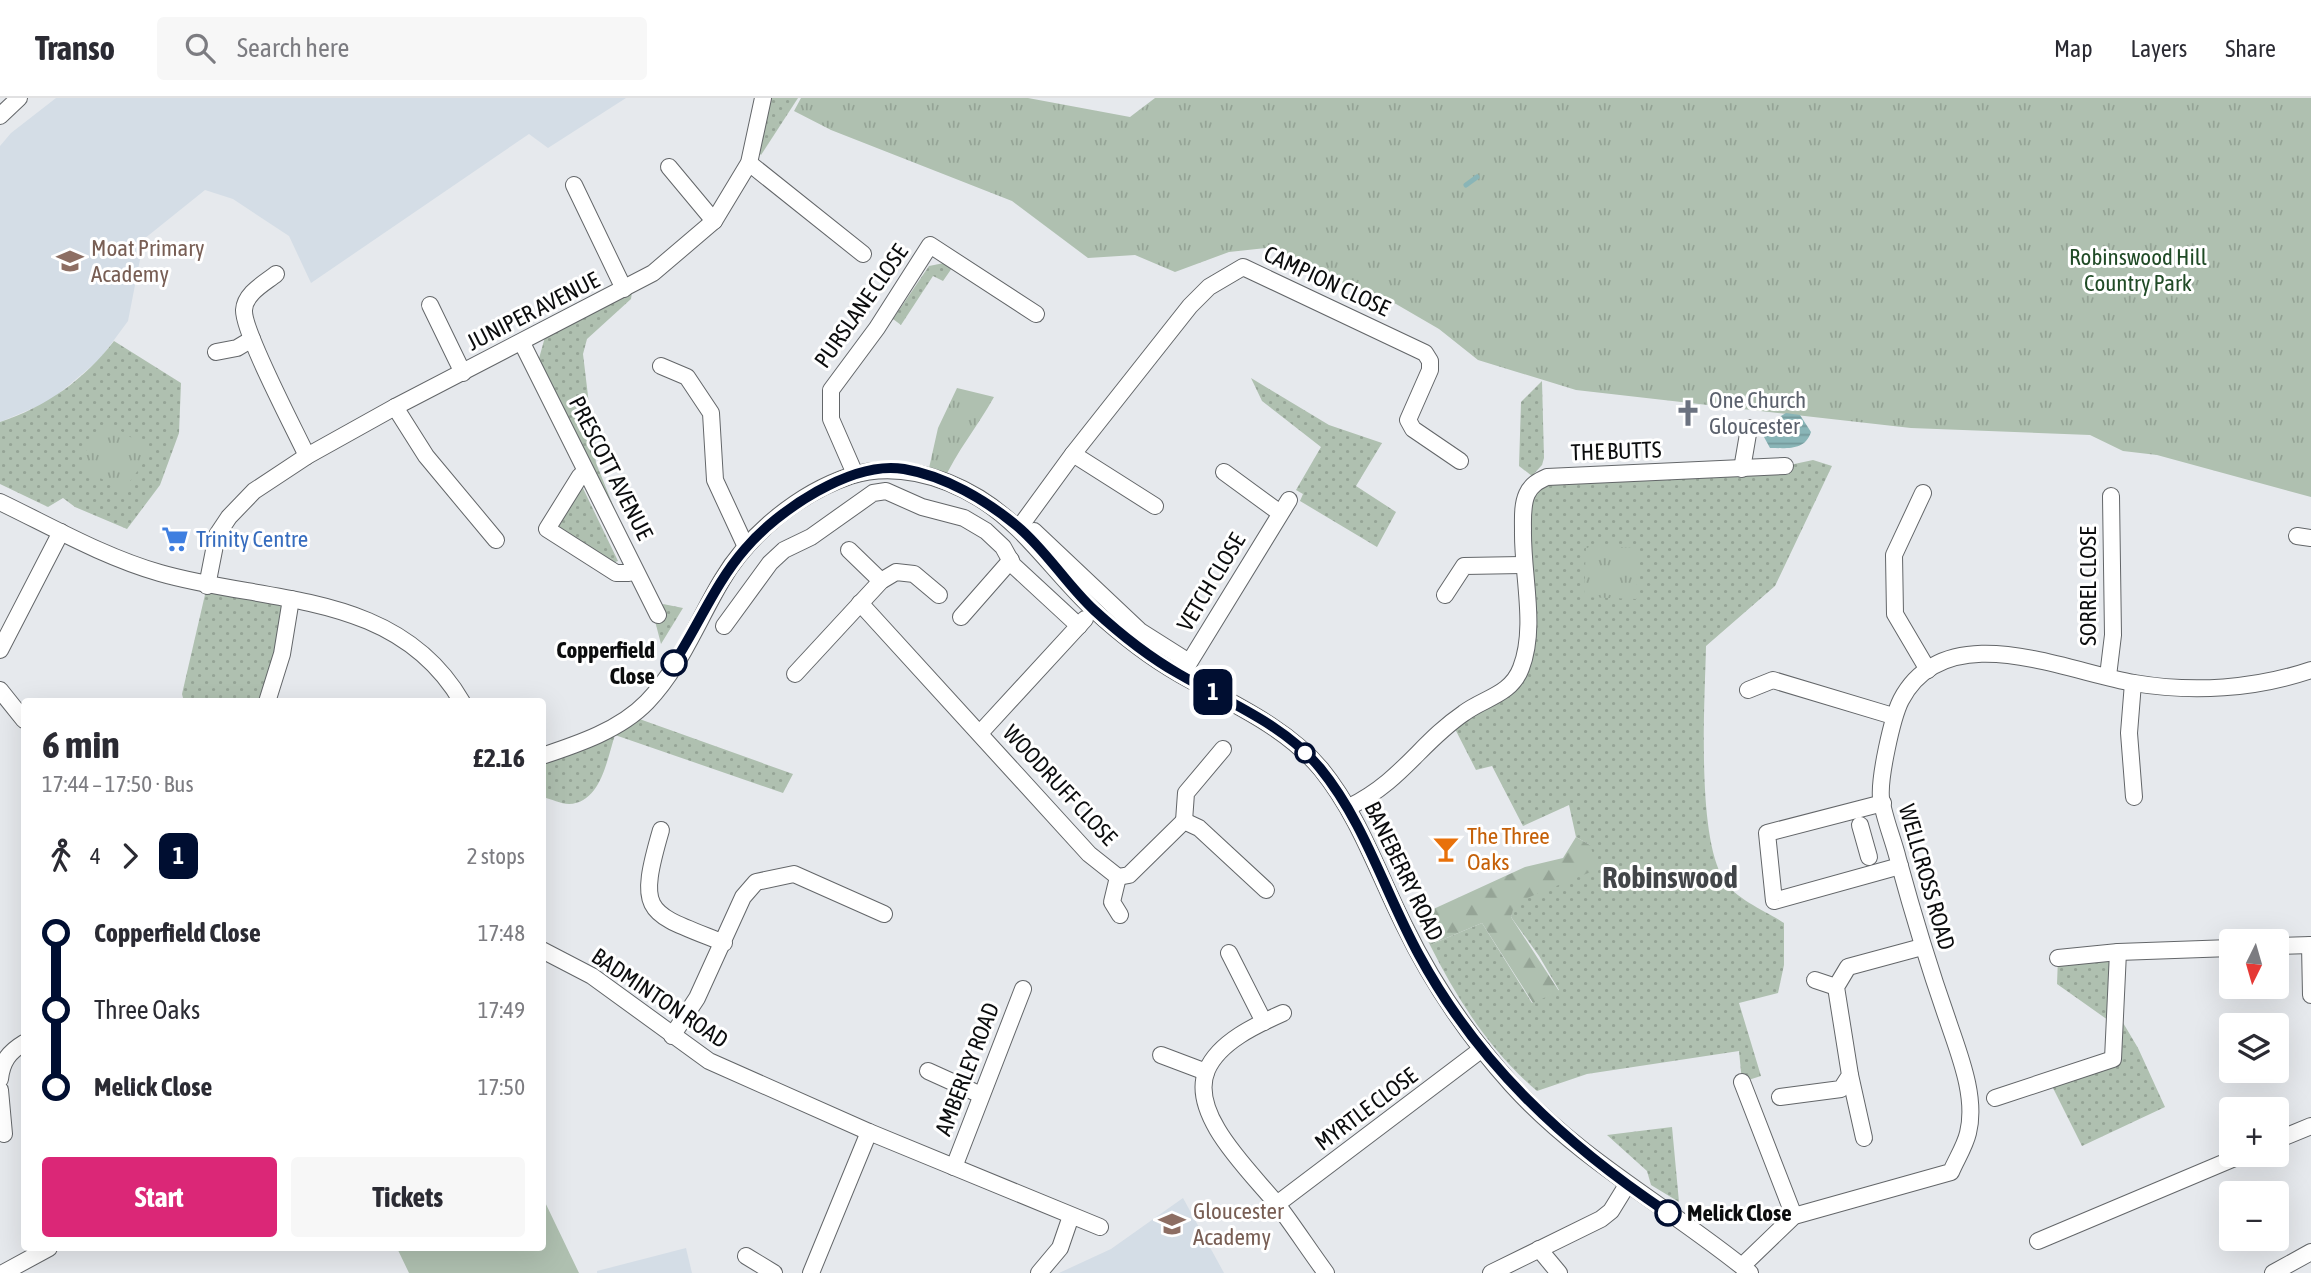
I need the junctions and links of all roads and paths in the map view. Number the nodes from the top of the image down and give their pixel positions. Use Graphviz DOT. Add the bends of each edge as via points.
graph roads {
  1 [pos="19,98"];
  2 [pos="763,98"];
  3 [pos="0,116"];
  4 [pos="749,163"];
  5 [pos="669,167"];
  6 [pos="573,185"];
  7 [pos="714,220"];
  8 [pos="863,254"];
  9 [pos="276,274"];
  10 [pos="624,289"];
  11 [pos="430,305"];
  12 [pos="1036,314"];
  13 [pos="252,339"];
  14 [pos="522,343"];
  15 [pos="216,352"];
  16 [pos="661,366"];
  17 [pos="463,373"];
  18 [pos="395,407"];
  19 [pos="1749,428"];
  20 [pos="1073,454"];
  21 [pos="307,456"];
  22 [pos="1460,461"];
  23 [pos="1786,466"];
  24 [pos="1742,469"];
  25 [pos="1224,473"];
  26 [pos="855,474"];
  27 [pos="580,476"];
  28 [pos="1923,493"];
  29 [pos="2111,496"];
  30 [pos="0,502"];
  31 [pos="1155,506"];
  32 [pos="1022,525"];
  33 [pos="61,532"];
  34 [pos="496,540"];
  35 [pos="746,547"];
  36 [pos="849,550"];
  37 [pos="1011,560"];
  38 [pos="1522,565"];
  39 [pos="629,573"];
  40 [pos="881,581"];
  41 [pos="207,586"];
  42 [pos="939,595"];
  43 [pos="1445,595"];
  44 [pos="291,599"];
  45 [pos="860,603"];
  46 [pos="1093,609"];
  47 [pos="658,615"];
  48 [pos="961,617"];
  49 [pos="724,626"];
  50 [pos="1079,626"];
  51 [pos="0,650"];
  52 [pos="1185,668"];
  53 [pos="1928,670"];
  54 [pos="2311,670"];
  55 [pos="795,674"];
  56 [pos="2108,676"];
  57 [pos="2133,683"];
  58 [pos="0,690"];
  59 [pos="1748,690"];
  60 [pos="268,698"];
  61 [pos="458,698"];
  62 [pos="21,716"];
  63 [pos="1893,716"];
  64 [pos="981,732"];
  65 [pos="1223,750"];
  66 [pos="546,754"];
  67 [pos="2134,797"];
  68 [pos="1883,803"];
  69 [pos="1349,807"];
  70 [pos="1184,821"];
  71 [pos="661,830"];
  72 [pos="1891,832"];
  73 [pos="1869,857"];
  74 [pos="1900,866"];
  75 [pos="1118,877"];
  76 [pos="1266,890"];
  77 [pos="884,914"];
  78 [pos="1119,915"];
  79 [pos="724,943"];
  80 [pos="2311,945"];
  81 [pos="2289,946"];
  82 [pos="1922,947"];
  83 [pos="2219,948"];
  84 [pos="546,952"];
  85 [pos="2118,952"];
  86 [pos="1229,953"];
  87 [pos="2058,958"];
  88 [pos="1815,980"];
  89 [pos="1836,987"];
  90 [pos="1023,989"];
  91 [pos="2311,995"];
  92 [pos="1283,1013"];
  93 [pos="1264,1022"];
  94 [pos="673,1036"];
  95 [pos="21,1045"];
  96 [pos="1482,1049"];
  97 [pos="1161,1055"];
  98 [pos="928,1071"];
  99 [pos="1206,1072"];
  100 [pos="1850,1075"];
  101 [pos="0,1079"];
  102 [pos="1742,1082"];
  103 [pos="0,1090"];
  104 [pos="981,1095"];
  105 [pos="1780,1097"];
  106 [pos="1995,1098"];
  107 [pos="2311,1126"];
  108 [pos="869,1132"];
  109 [pos="4,1134"];
  110 [pos="2289,1135"];
  111 [pos="1864,1138"];
  112 [pos="2219,1165"];
  113 [pos="954,1167"];
  114 [pos="1627,1185"];
  115 [pos="1277,1205"];
  116 [pos="1071,1216"];
  117 [pos="1794,1216"];
  118 [pos="1100,1227"];
  119 [pos="2038,1241"];
  120 [pos="1539,1249"];
  121 [pos="43,1251"];
  122 [pos="2311,1252"];
  123 [pos="746,1256"];
  124 [pos="1746,1270"];
  125 [pos="3,1273"];
  126 [pos="774,1273"];
  127 [pos="811,1273"];
  128 [pos="1039,1273"];
  129 [pos="1326,1273"];
  130 [pos="1491,1273"];
  131 [pos="1559,1273"];
  132 [pos="2273,1273"];
  1 -- 3 [label="street"];
  2 -- 4 [label="street, JUNIPER AVENUE"];
  4 -- 7 [label="street, JUNIPER AVENUE"];
  4 -- 8 [label="street"];
  5 -- 7 [label="street"];
  6 -- 10 [label="street, JUNIPER AVENUE"];
  7 -- 10 [label="street, JUNIPER AVENUE" via="653,273"];
  9 -- 13 [label="street" via="246,300 243,312"];
  10 -- 14 [label="street, JUNIPER AVENUE"];
  11 -- 17 [label="street, JUNIPER AVENUE"];
  12 -- 26 [label="street, PURSLANE CLOSE" via="930,245 831,390 831,419"];
  13 -- 15 [label="street"];
  13 -- 21 [label="street"];
  14 -- 17 [label="street, JUNIPER AVENUE"];
  14 -- 47 [label="street, PRESCOTT AVENUE"];
  16 -- 35 [label="street" via="687,377 711,413 715,480"];
  17 -- 18 [label="street, JUNIPER AVENUE"];
  18 -- 21 [label="street, JUNIPER AVENUE"];
  18 -- 34 [label="street" via="426,456"];
  19 -- 24 [label="street"];
  20 -- 22 [label="street, CAMPION CLOSE" via="1190,306 1209,287 1243,267 1425,353 1430,370 1408,420 1413,429"];
  20 -- 31 [label="street"];
  20 -- 32 [label="street, CAMPION CLOSE"];
  21 -- 41 [label="street, JUNIPER AVENUE" via="254,491 229,517 212,550"];
  23 -- 24 [label="street, THE BUTTS"];
  24 -- 38 [label="street, THE BUTTS" via="1546,477 1527,492"];
  25 -- 52 [label="street, VETCH CLOSE" via="1284,506"];
  26 -- 32 [label="street, BANEBERRY ROAD" via="902,468 977,497"];
  26 -- 35 [label="street, BANEBERRY ROAD" via="823,486 790,507"];
  27 -- 39 [label="street" via="547,529 616,573"];
  28 -- 53 [label="street" via="1894,555 1895,614"];
  29 -- 56 [label="street, SORREL CLOSE" via="2113,635"];
  30 -- 33 [label="street"];
  32 -- 46 [label="street, BANEBERRY ROAD"];
  32 -- 52 [label="street"];
  33 -- 41 [label="street" via="157,572"];
  33 -- 51 [label="street"];
  35 -- 66 [label="street, BANEBERRY ROAD" via="646,704 598,735"];
  36 -- 40 [label="street"];
  37 -- 48 [label="street"];
  37 -- 49 [label="street" via="986,531 964,518 922,507 895,492 873,493 811,537 784,550"];
  37 -- 50 [label="street"];
  38 -- 43 [label="street" via="1464,566"];
  38 -- 69 [label="street, THE BUTTS" via="1528,629 1521,670 1512,684 1462,713 1401,774"];
  40 -- 42 [label="street" via="896,572 914,574"];
  40 -- 45 [label="street"];
  41 -- 44 [label="street"];
  44 -- 60 [label="street" via="282,654"];
  44 -- 61 [label="street" via="355,614 402,640 438,671"];
  45 -- 55 [label="street"];
  45 -- 64 [label="street, WOODRUFF CLOSE"];
  46 -- 50 [label="street, WOODRUFF CLOSE"];
  46 -- 52 [label="street, BANEBERRY ROAD"];
  50 -- 64 [label="street, WOODRUFF CLOSE"];
  52 -- 69 [label="street, BANEBERRY ROAD" via="1290,740 1318,765"];
  53 -- 56 [label="street, WELLCROSS ROAD" via="1972,654 2015,655"];
  53 -- 63 [label="street, WELLCROSS ROAD" via="1907,690"];
  54 -- 57 [label="street, WELLCROSS ROAD" via="2226,688"];
  56 -- 57 [label="street, WELLCROSS ROAD"];
  57 -- 67 [label="street" via="2129,733"];
  58 -- 62 [label="street"];
  59 -- 63 [label="street" via="1773,680"];
  63 -- 68 [label="street, WELLCROSS ROAD"];
  64 -- 75 [label="street, WOODRUFF CLOSE" via="1089,854"];
  65 -- 70 [label="street" via="1186,793"];
  68 -- 72 [label="street, WELLCROSS ROAD"];
  68 -- 74 [label="street" via="1767,833 1774,901"];
  69 -- 96 [label="street, BANEBERRY ROAD" via="1417,952"];
  70 -- 75 [label="street, WOODRUFF CLOSE" via="1129,875"];
  70 -- 76 [label="street" via="1199,828"];
  71 -- 79 [label="street" via="646,887 653,907 667,920"];
  72 -- 73 [label="street" via="1862,832"];
  72 -- 74 [label="street, WELLCROSS ROAD"];
  74 -- 82 [label="street, WELLCROSS ROAD"];
  75 -- 78 [label="street" via="1112,902"];
  77 -- 79 [label="street" via="794,874 776,875 756,882 743,897"];
  79 -- 94 [label="street"];
  80 -- 81 [label="street"];
  80 -- 91 [label="street"];
  82 -- 89 [label="street" via="1848,967"];
  82 -- 117 [label="street, WELLCROSS ROAD" via="1968,1078 1969,1133 1951,1172"];
  83 -- 85 [label="street"];
  84 -- 94 [label="street, BADMINTON ROAD" via="592,976"];
  85 -- 87 [label="street"];
  85 -- 106 [label="street" via="2113,1059"];
  86 -- 93 [label="street"];
  88 -- 89 [label="street"];
  89 -- 100 [label="street"];
  90 -- 104 [label="street, AMBERLEY ROAD"];
  92 -- 93 [label="street"];
  93 -- 99 [label="street" via="1236,1038 1214,1057"];
  94 -- 108 [label="street, BADMINTON ROAD" via="709,1061"];
  95 -- 101 [label="street" via="2,1064"];
  96 -- 114 [label="street, BANEBERRY ROAD" via="1546,1119"];
  96 -- 115 [label="street, MYRTLE CLOSE"];
  97 -- 99 [label="street"];
  98 -- 104 [label="street"];
  99 -- 115 [label="street" via="1206,1107 1215,1124"];
  100 -- 105 [label="street" via="1841,1089"];
  100 -- 111 [label="street"];
  102 -- 117 [label="street"];
  103 -- 109 [label="street"];
  104 -- 113 [label="street, AMBERLEY ROAD"];
  107 -- 110 [label="street"];
  108 -- 113 [label="street, BADMINTON ROAD"];
  108 -- 127 [label="street"];
  112 -- 119 [label="street"];
  113 -- 116 [label="street, BADMINTON ROAD"];
  114 -- 120 [label="street" via="1601,1219"];
  114 -- 124 [label="street, BANEBERRY ROAD"];
  115 -- 129 [label="street"];
  116 -- 118 [label="street, BADMINTON ROAD"];
  116 -- 128 [label="street" via="1060,1248"];
  117 -- 124 [label="street, WELLCROSS ROAD"];
  120 -- 130 [label="street"];
  120 -- 131 [label="street"];
  121 -- 125 [label="street"];
  122 -- 132 [label="street"];
  123 -- 126 [label="street"];
}
